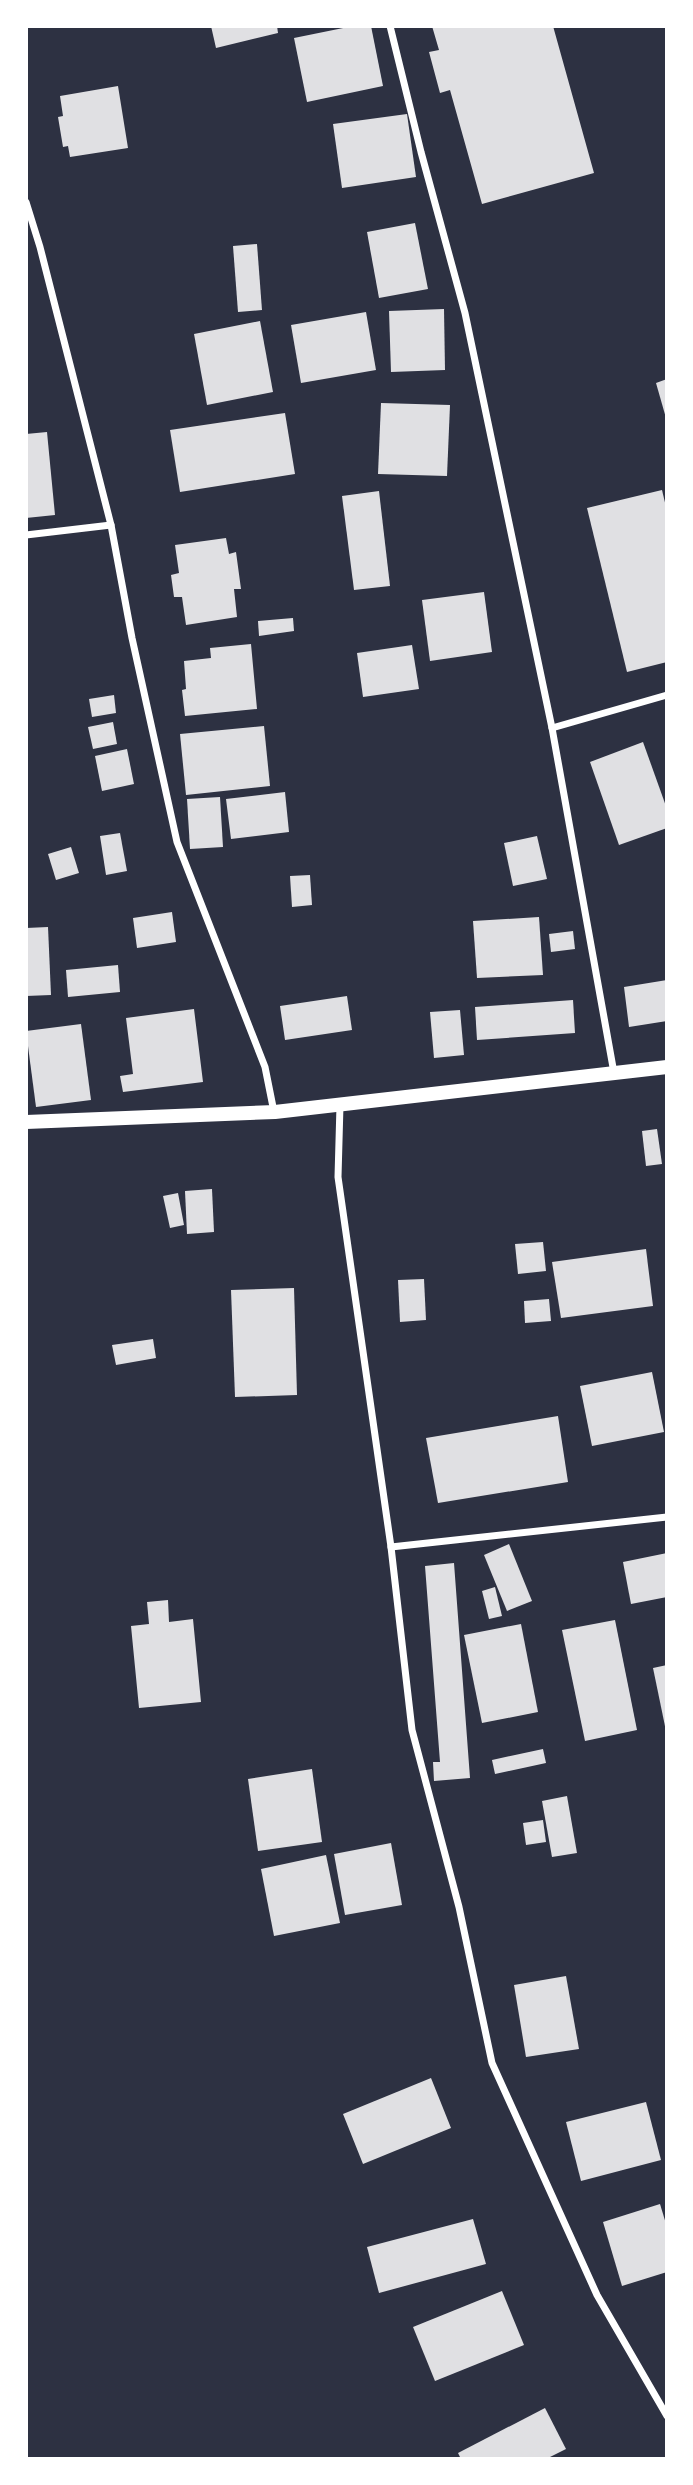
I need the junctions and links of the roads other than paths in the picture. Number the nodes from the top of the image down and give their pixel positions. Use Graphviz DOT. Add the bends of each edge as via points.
graph roads {
  1 [pos="390,26"];
  2 [pos="26,202"];
  3 [pos="111,525"];
  4 [pos="26,535"];
  5 [pos="667,695"];
  6 [pos="552,728"];
  7 [pos="667,1067"];
  8 [pos="614,1074"];
  9 [pos="341,1105"];
  10 [pos="275,1112"];
  11 [pos="26,1122"];
  12 [pos="667,1517"];
  13 [pos="391,1547"];
  14 [pos="667,2416"];
  1 -- 6 [label="street" via="465,313"];
  2 -- 3 [label="street"];
  3 -- 4 [label="street"];
  3 -- 10 [label="street" via="177,842 265,1067"];
  5 -- 6 [label="street"];
  6 -- 8 [label="street"];
  7 -- 8 [label="main road"];
  8 -- 9 [label="main road"];
  9 -- 10 [label="main road"];
  9 -- 13 [label="street" via="338,1177"];
  10 -- 11 [label="main road"];
  12 -- 13 [label="street"];
  13 -- 14 [label="street" via="412,1730 459,1907 492,2063 597,2295"];
}
